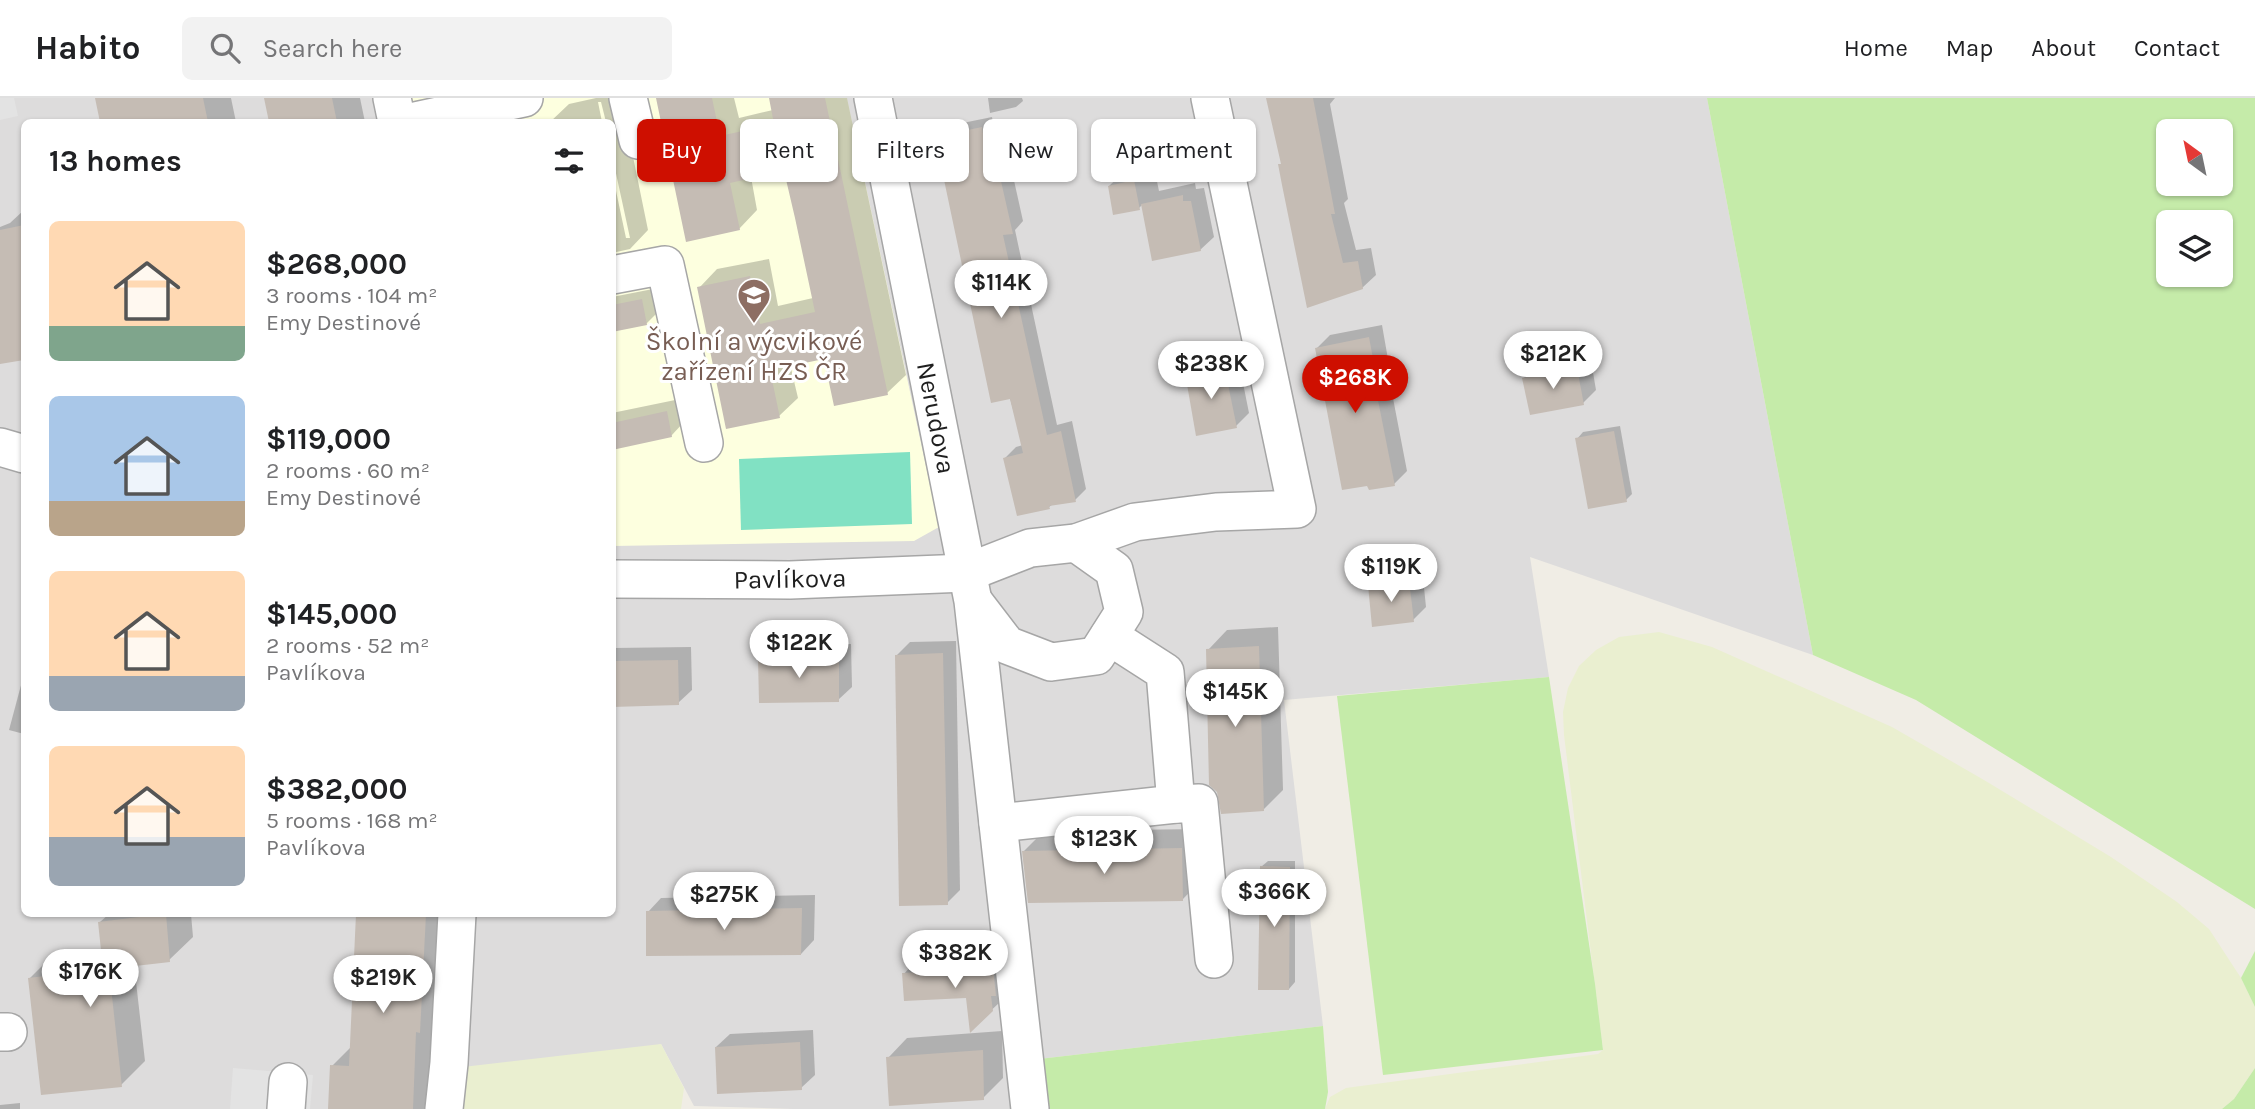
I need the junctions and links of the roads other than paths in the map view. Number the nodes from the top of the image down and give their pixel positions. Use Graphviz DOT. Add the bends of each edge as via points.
graph roads {
  1 [pos="392,98"];
  2 [pos="524,98"];
  3 [pos="628,98"];
  4 [pos="873,98"];
  5 [pos="1210,98"];
  6 [pos="396,119"];
  7 [pos="424,119"];
  8 [pos="637,137"];
  9 [pos="616,274"];
  10 [pos="704,443"];
  11 [pos="0,447"];
  12 [pos="21,453"];
  13 [pos="1076,543"];
  14 [pos="616,579"];
  15 [pos="970,587"];
  16 [pos="1109,636"];
  17 [pos="1176,804"];
  18 [pos="998,822"];
  19 [pos="457,917"];
  20 [pos="1214,959"];
  21 [pos="444,1109"];
  22 [pos="1030,1109"];
  1 -- 6 [label="street"];
  2 -- 7 [label="street"];
  3 -- 8 [label="street"];
  4 -- 15 [label="street, Nerudova"];
  5 -- 13 [label="street, Pavlíkova" via="1297,509 1135,522"];
  9 -- 10 [label="street" via="665,265"];
  11 -- 12 [label="street"];
  13 -- 15 [label="street, Pavlíkova" via="1030,548"];
  13 -- 16 [label="street" via="1114,570 1124,612"];
  14 -- 15 [label="street, Pavlíkova"];
  15 -- 16 [label="street" via="1007,645 1051,662 1096,656"];
  15 -- 18 [label="street"];
  16 -- 17 [label="street" via="1164,672"];
  17 -- 18 [label="street"];
  17 -- 20 [label="street" via="1199,803"];
  18 -- 22 [label="street"];
  19 -- 21 [label="street"];
}
